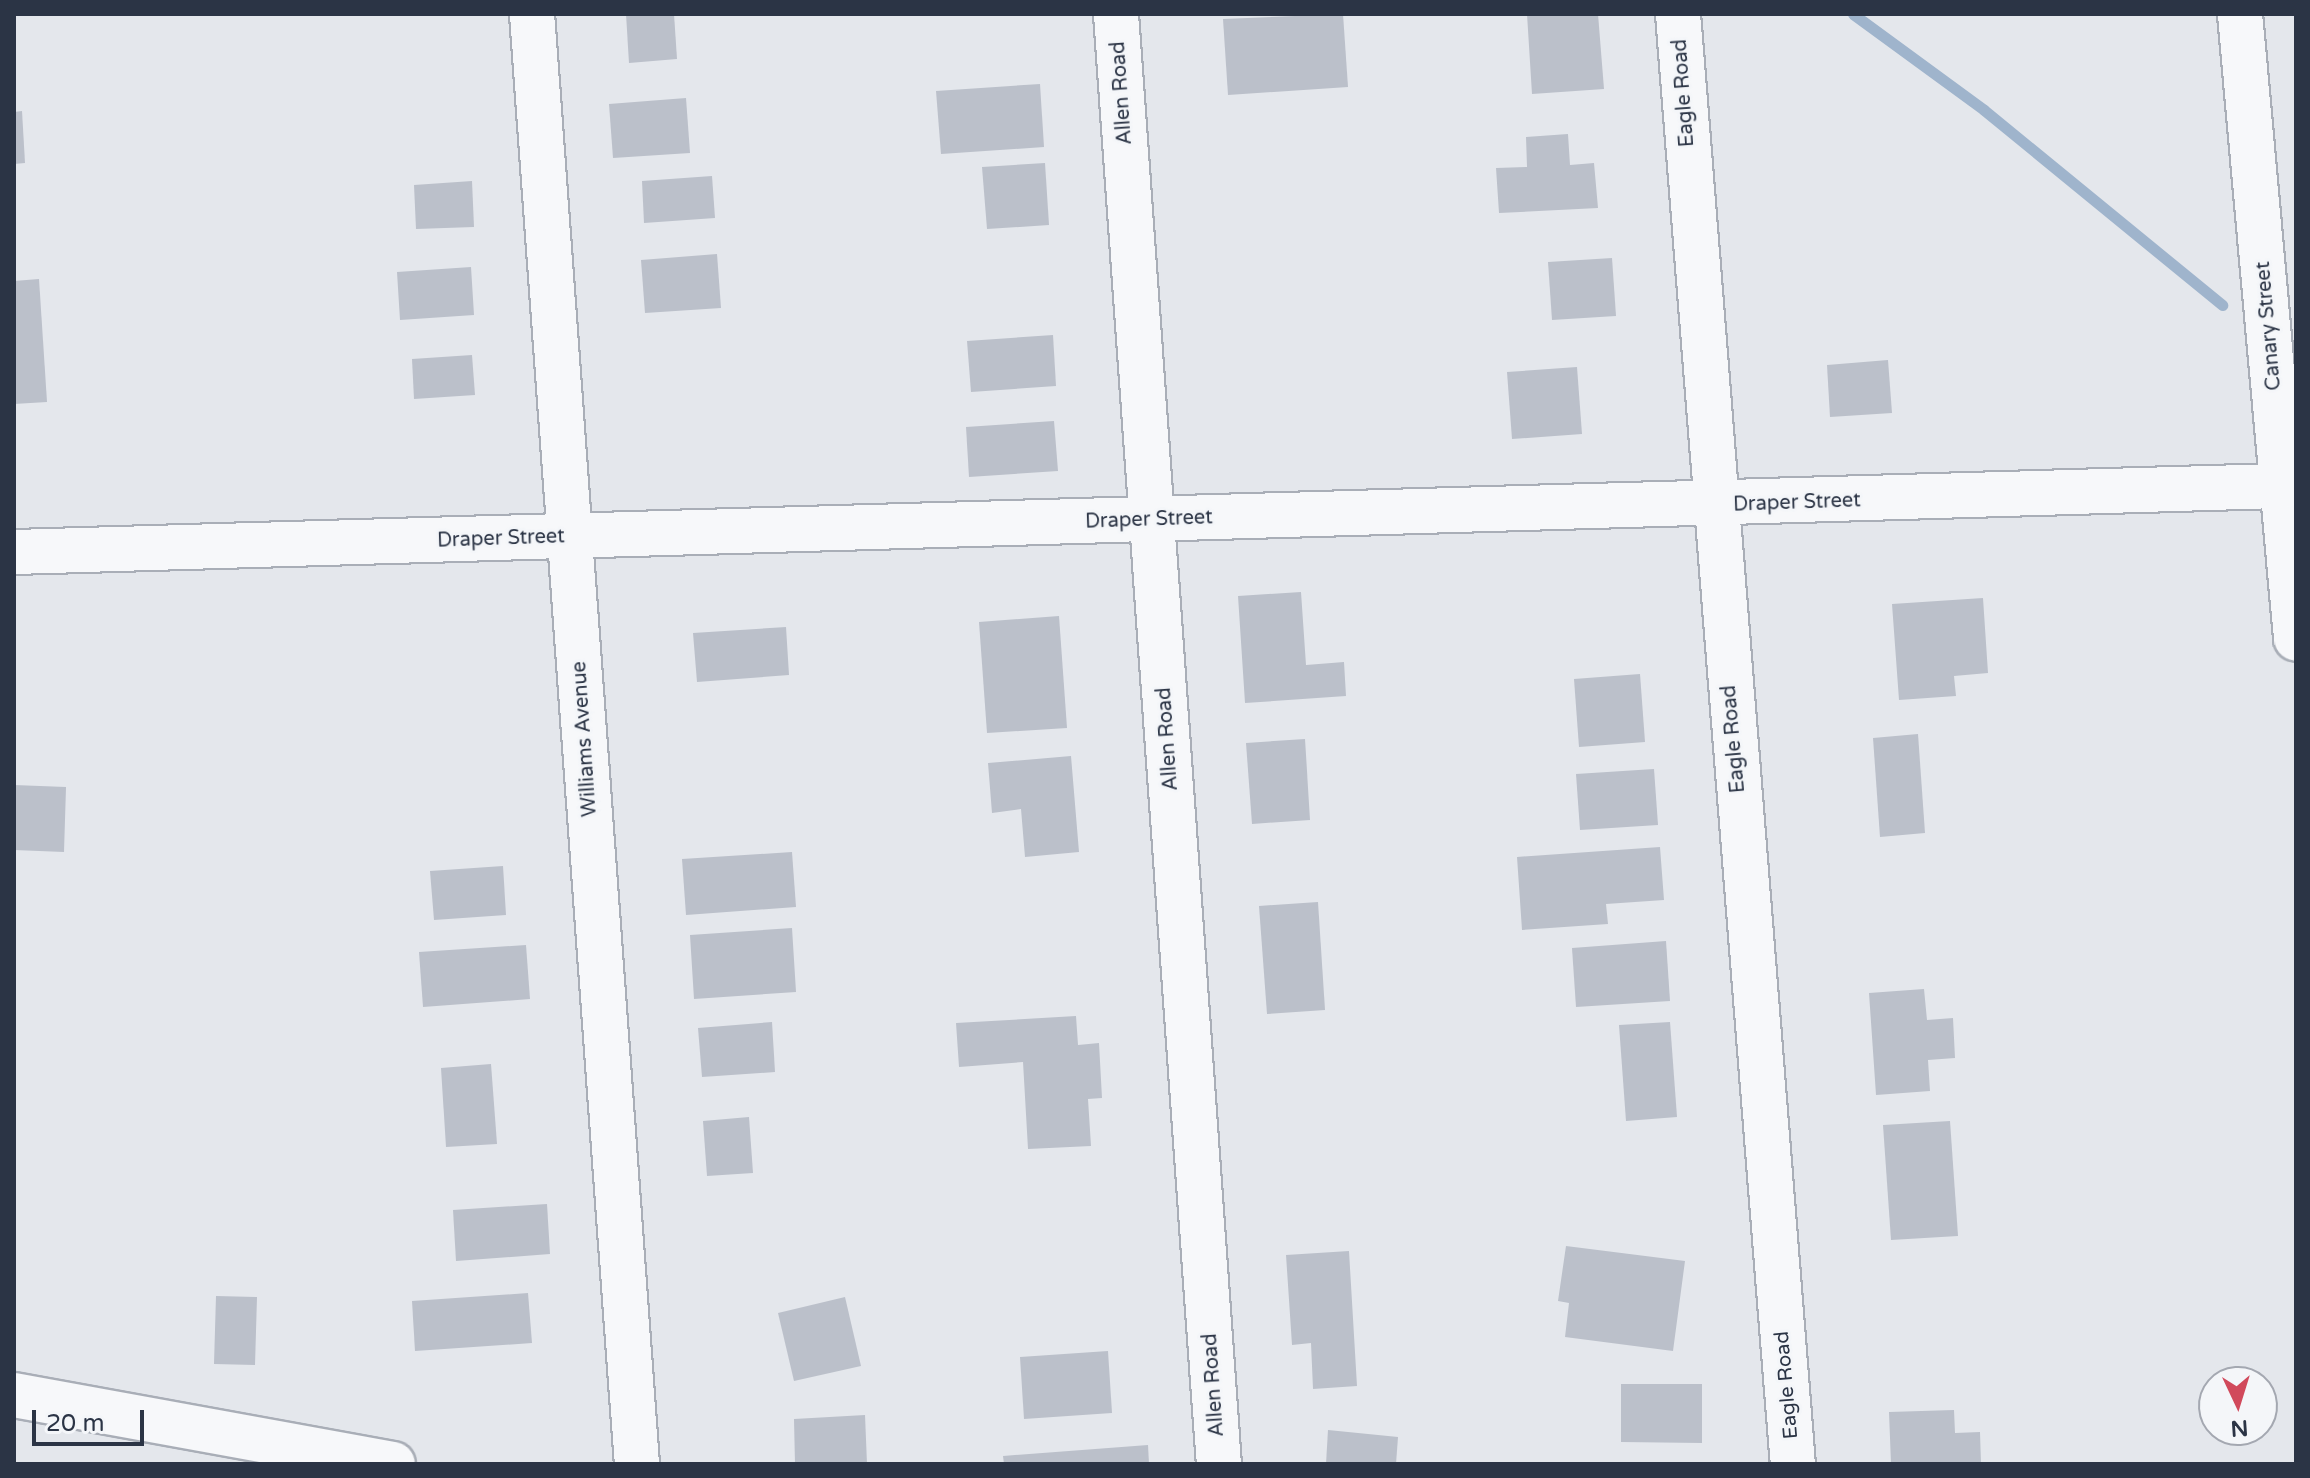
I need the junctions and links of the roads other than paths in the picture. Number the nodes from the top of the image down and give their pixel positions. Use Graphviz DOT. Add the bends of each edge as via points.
graph roads {
  1 [pos="532,14"];
  2 [pos="1116,14"];
  3 [pos="1678,14"];
  4 [pos="2240,14"];
  5 [pos="2284,486"];
  6 [pos="1715,506"];
  7 [pos="1152,520"];
  8 [pos="570,537"];
  9 [pos="14,552"];
  10 [pos="2296,638"];
  11 [pos="14,1395"];
  12 [pos="393,1464"];
  13 [pos="637,1464"];
  14 [pos="1219,1464"];
  15 [pos="1793,1464"];
  1 -- 8 [label="street, Williams Avenue"];
  2 -- 7 [label="street, Allen Road"];
  3 -- 6 [label="street, Eagle Road"];
  4 -- 5 [label="street, Canary Street"];
  5 -- 6 [label="street, Draper Street"];
  5 -- 10 [label="street, Canary Street"];
  6 -- 7 [label="street, Draper Street"];
  6 -- 15 [label="street, Eagle Road"];
  7 -- 8 [label="street, Draper Street"];
  7 -- 14 [label="street, Allen Road"];
  8 -- 9 [label="street, Draper Street"];
  8 -- 13 [label="street, Williams Avenue"];
  11 -- 12 [label="street"];
}
